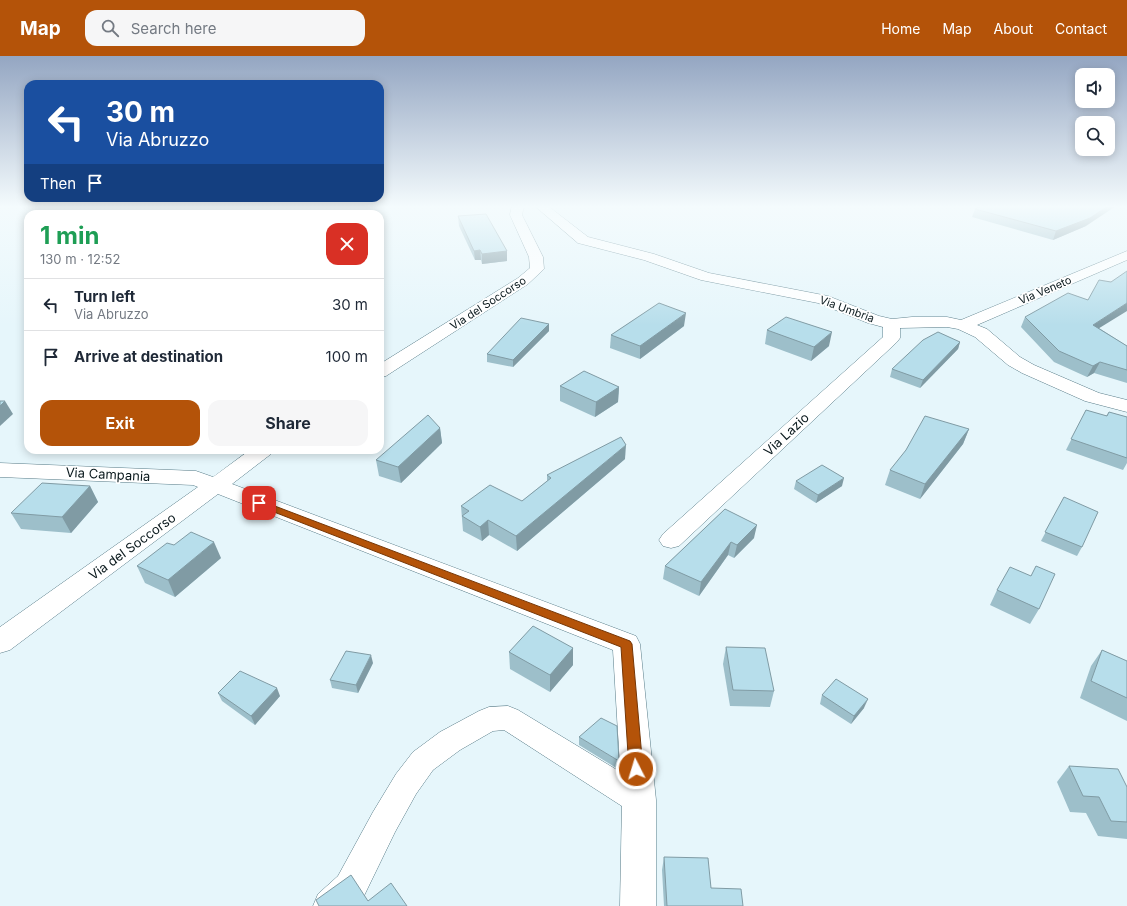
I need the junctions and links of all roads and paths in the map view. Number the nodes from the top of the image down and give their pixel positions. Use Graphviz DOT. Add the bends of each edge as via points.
graph roads {
  1 [pos="531,246"];
  2 [pos="601,246"];
  3 [pos="1127,255"];
  4 [pos="892,324"];
  5 [pos="963,325"];
  6 [pos="384,369"];
  7 [pos="1127,406"];
  8 [pos="259,454"];
  9 [pos="0,470"];
  10 [pos="215,486"];
  11 [pos="671,540"];
  12 [pos="0,642"];
  13 [pos="639,800"];
  14 [pos="330,906"];
  15 [pos="638,906"];
  1 -- 6 [label="street, Via del Soccorso" via="536,257 537,269 523,281"];
  2 -- 4 [label="street, Via Umbria" via="649,257 718,280 822,299 874,320"];
  3 -- 5 [label="street, Via Veneto"];
  4 -- 5 [label="street, Via Umbria" via="947,322"];
  4 -- 11 [label="street, Via Lazio" via="891,338"];
  5 -- 7 [label="street, Via Umbria" via="981,334 1028,370 1086,394"];
  8 -- 10 [label="street, Via del Soccorso"];
  9 -- 10 [label="street, Via Campania" via="196,478"];
  10 -- 12 [label="street, Via del Soccorso"];
  10 -- 13 [label="street, Via Campania" via="626,644"];
  13 -- 14 [label="street" via="508,718 489,719 450,741 423,761 384,822 350,888"];
  13 -- 15 [label="street"];
}
